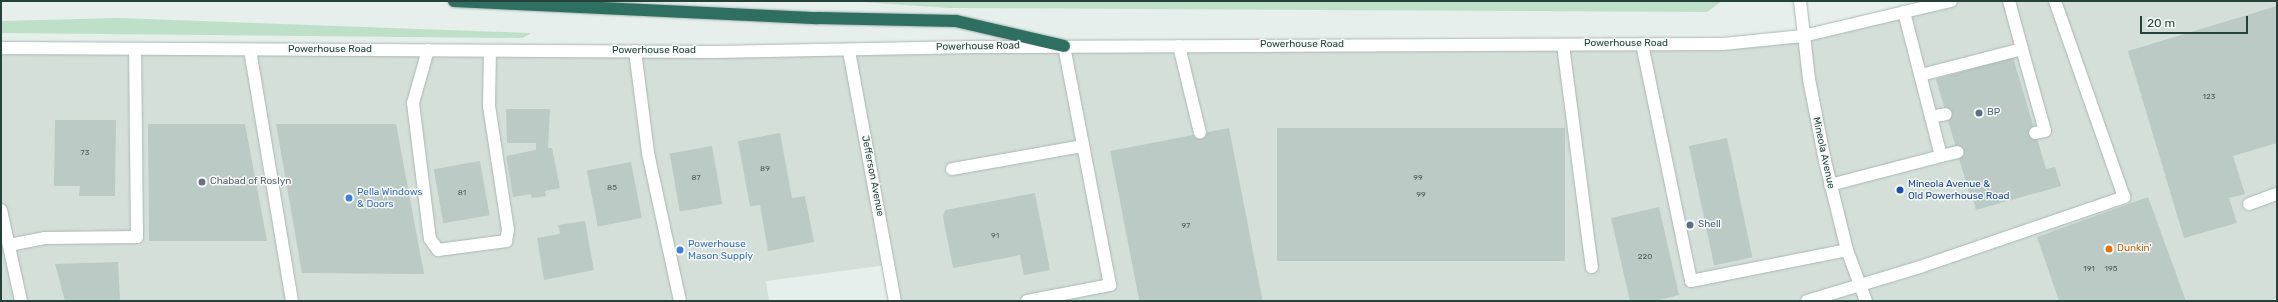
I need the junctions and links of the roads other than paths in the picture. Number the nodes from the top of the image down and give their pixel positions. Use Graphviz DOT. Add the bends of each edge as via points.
graph roads {
  1 [pos="454,1"];
  2 [pos="1800,1"];
  3 [pos="1951,1"];
  4 [pos="2009,1"];
  5 [pos="2055,1"];
  6 [pos="1904,12"];
  7 [pos="1803,36"];
  8 [pos="1642,44"];
  9 [pos="1564,45"];
  10 [pos="1064,46"];
  11 [pos="1179,46"];
  12 [pos="1,48"];
  13 [pos="2022,49"];
  14 [pos="135,50"];
  15 [pos="250,50"];
  16 [pos="428,50"];
  17 [pos="490,50"];
  18 [pos="635,51"];
  19 [pos="849,51"];
  20 [pos="1921,75"];
  21 [pos="1946,114"];
  22 [pos="1931,117"];
  23 [pos="2035,133"];
  24 [pos="1200,134"];
  25 [pos="1083,146"];
  26 [pos="1958,152"];
  27 [pos="1941,156"];
  28 [pos="952,169"];
  29 [pos="1830,184"];
  30 [pos="2277,194"];
  31 [pos="2249,204"];
  32 [pos="1,210"];
  33 [pos="9,244"];
  34 [pos="1847,250"];
  35 [pos="1592,267"];
  36 [pos="1860,287"];
  37 [pos="21,301"];
  38 [pos="292,301"];
  39 [pos="680,301"];
  40 [pos="895,301"];
  41 [pos="1027,301"];
  42 [pos="1807,301"];
  43 [pos="1866,301"];
  1 -- 10 [label="highway" via="818,18 956,21"];
  2 -- 7 [label="main road, Mineola Avenue"];
  3 -- 6 [label="main road, Powerhouse Road"];
  4 -- 13 [label="main road"];
  5 -- 36 [label="main road" via="2124,197"];
  6 -- 7 [label="main road, Powerhouse Road"];
  6 -- 20 [label="main road"];
  7 -- 8 [label="main road, Powerhouse Road" via="1723,44"];
  7 -- 29 [label="main road, Mineola Avenue" via="1815,117"];
  8 -- 9 [label="main road, Powerhouse Road"];
  8 -- 34 [label="main road" via="1691,281"];
  9 -- 11 [label="main road, Powerhouse Road"];
  9 -- 35 [label="main road"];
  10 -- 11 [label="main road, Powerhouse Road"];
  10 -- 19 [label="main road, Powerhouse Road"];
  10 -- 25 [label="main road"];
  11 -- 24 [label="main road"];
  12 -- 14 [label="main road, Powerhouse Road"];
  13 -- 20 [label="main road"];
  13 -- 23 [label="main road" via="2030,94 2045,131"];
  14 -- 15 [label="main road, Powerhouse Road"];
  14 -- 33 [label="main road" via="137,237 44,238"];
  15 -- 16 [label="main road, Powerhouse Road"];
  15 -- 38 [label="main road"];
  16 -- 17 [label="main road, Powerhouse Road"];
  16 -- 17 [label="main road" via="413,103 430,239 438,250 506,241 508,230 489,106"];
  17 -- 18 [label="main road, Powerhouse Road"];
  18 -- 19 [label="main road, Powerhouse Road"];
  18 -- 39 [label="main road" via="648,153"];
  19 -- 40 [label="main road, Jefferson Avenue"];
  20 -- 22 [label="main road"];
  21 -- 22 [label="main road"];
  22 -- 27 [label="main road"];
  25 -- 28 [label="main road"];
  25 -- 41 [label="main road" via="1110,285"];
  26 -- 27 [label="main road"];
  27 -- 29 [label="main road"];
  29 -- 34 [label="main road, Mineola Avenue"];
  30 -- 31 [label="main road"];
  32 -- 33 [label="main road"];
  33 -- 37 [label="main road"];
  34 -- 36 [label="main road, Mineola Avenue"];
  36 -- 42 [label="main road"];
  36 -- 43 [label="main road, Mineola Avenue"];
}
